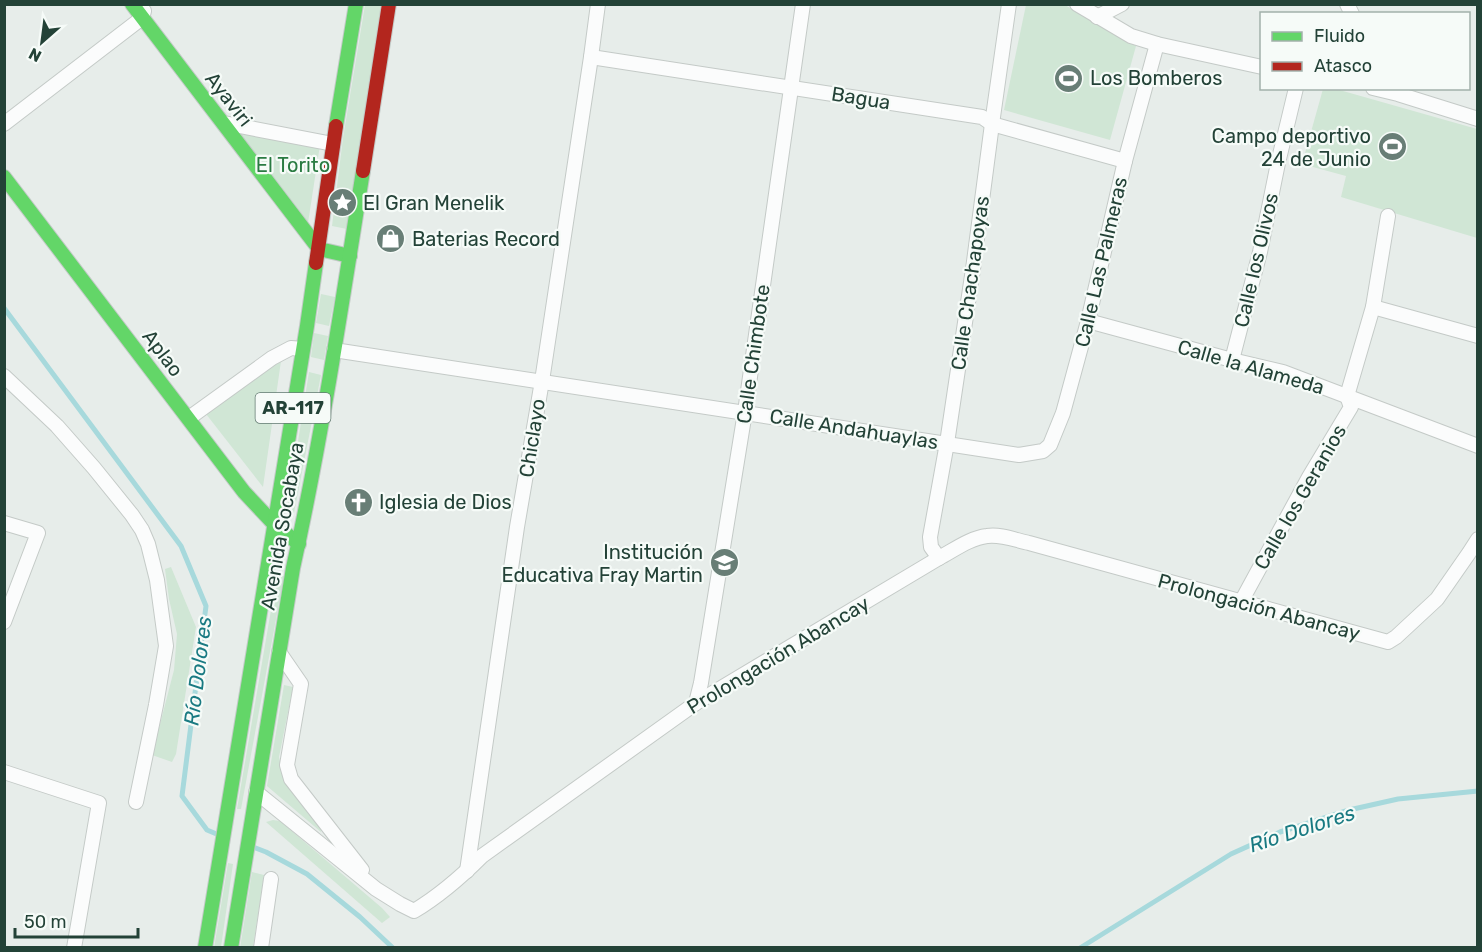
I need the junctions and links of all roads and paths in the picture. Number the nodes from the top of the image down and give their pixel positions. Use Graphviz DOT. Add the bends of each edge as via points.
graph roads {
  1 [pos="132,4"];
  2 [pos="356,4"];
  3 [pos="389,4"];
  4 [pos="598,4"];
  5 [pos="803,4"];
  6 [pos="1009,4"];
  7 [pos="1077,4"];
  8 [pos="1122,4"];
  9 [pos="143,11"];
  10 [pos="1097,17"];
  11 [pos="1157,44"];
  12 [pos="591,57"];
  13 [pos="1260,67"];
  14 [pos="792,87"];
  15 [pos="1296,90"];
  16 [pos="1396,91"];
  17 [pos="1478,119"];
  18 [pos="224,123"];
  19 [pos="4,124"];
  20 [pos="992,124"];
  21 [pos="333,144"];
  22 [pos="1125,161"];
  23 [pos="4,177"];
  24 [pos="1388,216"];
  25 [pos="319,249"];
  26 [pos="350,256"];
  27 [pos="1373,307"];
  28 [pos="1088,321"];
  29 [pos="1478,336"];
  30 [pos="303,349"];
  31 [pos="334,350"];
  32 [pos="1232,360"];
  33 [pos="4,376"];
  34 [pos="542,381"];
  35 [pos="1347,396"];
  36 [pos="745,412"];
  37 [pos="189,418"];
  38 [pos="946,443"];
  39 [pos="1478,446"];
  40 [pos="1019,455"];
  41 [pos="4,523"];
  42 [pos="274,524"];
  43 [pos="1478,539"];
  44 [pos="299,544"];
  45 [pos="939,558"];
  46 [pos="1241,602"];
  47 [pos="4,622"];
  48 [pos="279,652"];
  49 [pos="696,703"];
  50 [pos="4,772"];
  51 [pos="256,792"];
  52 [pos="136,802"];
  53 [pos="466,871"];
  54 [pos="271,879"];
  55 [pos="376,889"];
  56 [pos="74,948"];
  57 [pos="205,948"];
  58 [pos="231,948"];
  59 [pos="261,948"];
  1 -- 9 [label="main road, Ayaviri"];
  2 -- 21 [label="main road, Avenida Socabaya / AR-117"];
  3 -- 26 [label="main road, Avenida Socabaya / AR-117"];
  4 -- 12 [label="street, Chiclayo"];
  5 -- 14 [label="street, Calle Chimbote"];
  6 -- 20 [label="street, Calle Chachapoyas"];
  7 -- 10 [label="street"];
  8 -- 10 [label="street"];
  9 -- 18 [label="main road, Ayaviri"];
  9 -- 19 [label="street"];
  10 -- 11 [label="street" via="1131,36"];
  11 -- 13 [label="street"];
  11 -- 22 [label="street, Calle Las Palmeras"];
  12 -- 14 [label="street, Bagua"];
  12 -- 34 [label="street, Chiclayo"];
  14 -- 20 [label="street, Bagua" via="982,117"];
  14 -- 36 [label="street, Calle Chimbote"];
  15 -- 32 [label="street, Calle los Olivos"];
  16 -- 17 [label="street"];
  18 -- 21 [label="street"];
  18 -- 25 [label="main road, Ayaviri"];
  20 -- 22 [label="street, Bagua"];
  20 -- 38 [label="street, Calle Chachapoyas"];
  21 -- 25 [label="main road, Avenida Socabaya / AR-117"];
  22 -- 28 [label="street, Calle Las Palmeras"];
  23 -- 37 [label="main road, Aplao"];
  24 -- 27 [label="street, Calle los Geranios"];
  25 -- 26 [label="main road"];
  25 -- 30 [label="main road, Avenida Socabaya / AR-117"];
  26 -- 31 [label="main road, Avenida Socabaya / AR-117"];
  27 -- 29 [label="street"];
  27 -- 35 [label="street, Calle los Geranios"];
  28 -- 32 [label="street, Calle la Alameda"];
  28 -- 40 [label="street, Calle Las Palmeras" via="1063,413 1050,445 1043,451"];
  30 -- 37 [label="street" via="291,348 272,358"];
  30 -- 42 [label="main road, Avenida Socabaya / AR-117"];
  31 -- 34 [label="street, Calle Andahuaylas"];
  31 -- 44 [label="main road, Avenida Socabaya / AR-117"];
  32 -- 35 [label="street, Calle la Alameda" via="1283,372"];
  33 -- 52 [label="street" via="94,468 137,522 148,544 166,646"];
  34 -- 36 [label="street, Calle Andahuaylas"];
  34 -- 53 [label="street, Chiclayo"];
  35 -- 39 [label="street, Calle la Alameda"];
  35 -- 46 [label="street, Calle los Geranios" via="1351,407"];
  36 -- 38 [label="street, Calle Andahuaylas"];
  36 -- 49 [label="street, Calle Chimbote"];
  37 -- 42 [label="main road, Aplao" via="244,492"];
  38 -- 40 [label="street, Calle Andahuaylas"];
  38 -- 45 [label="street, Calle Chachapoyas" via="930,537 931,547"];
  41 -- 47 [label="street" via="38,533"];
  42 -- 44 [label="main road, Aplao"];
  42 -- 57 [label="main road, Avenida Socabaya / AR-117"];
  43 -- 46 [label="street, Prolongación Abancay" via="1437,598 1388,642"];
  44 -- 48 [label="main road, Avenida Socabaya / AR-117"];
  45 -- 46 [label="street, Prolongación Abancay" via="975,539 999,536"];
  45 -- 49 [label="street, Prolongación Abancay"];
  48 -- 51 [label="main road, Avenida Socabaya / AR-117"];
  48 -- 55 [label="street" via="301,684 287,765 291,779"];
  49 -- 53 [label="street, Prolongación Abancay"];
  50 -- 56 [label="street" via="99,803"];
  51 -- 55 [label="street, Prolongación Abancay"];
  51 -- 58 [label="main road, Avenida Socabaya / AR-117"];
  53 -- 55 [label="street, Prolongación Abancay" via="414,911"];
  54 -- 59 [label="street"];
}
